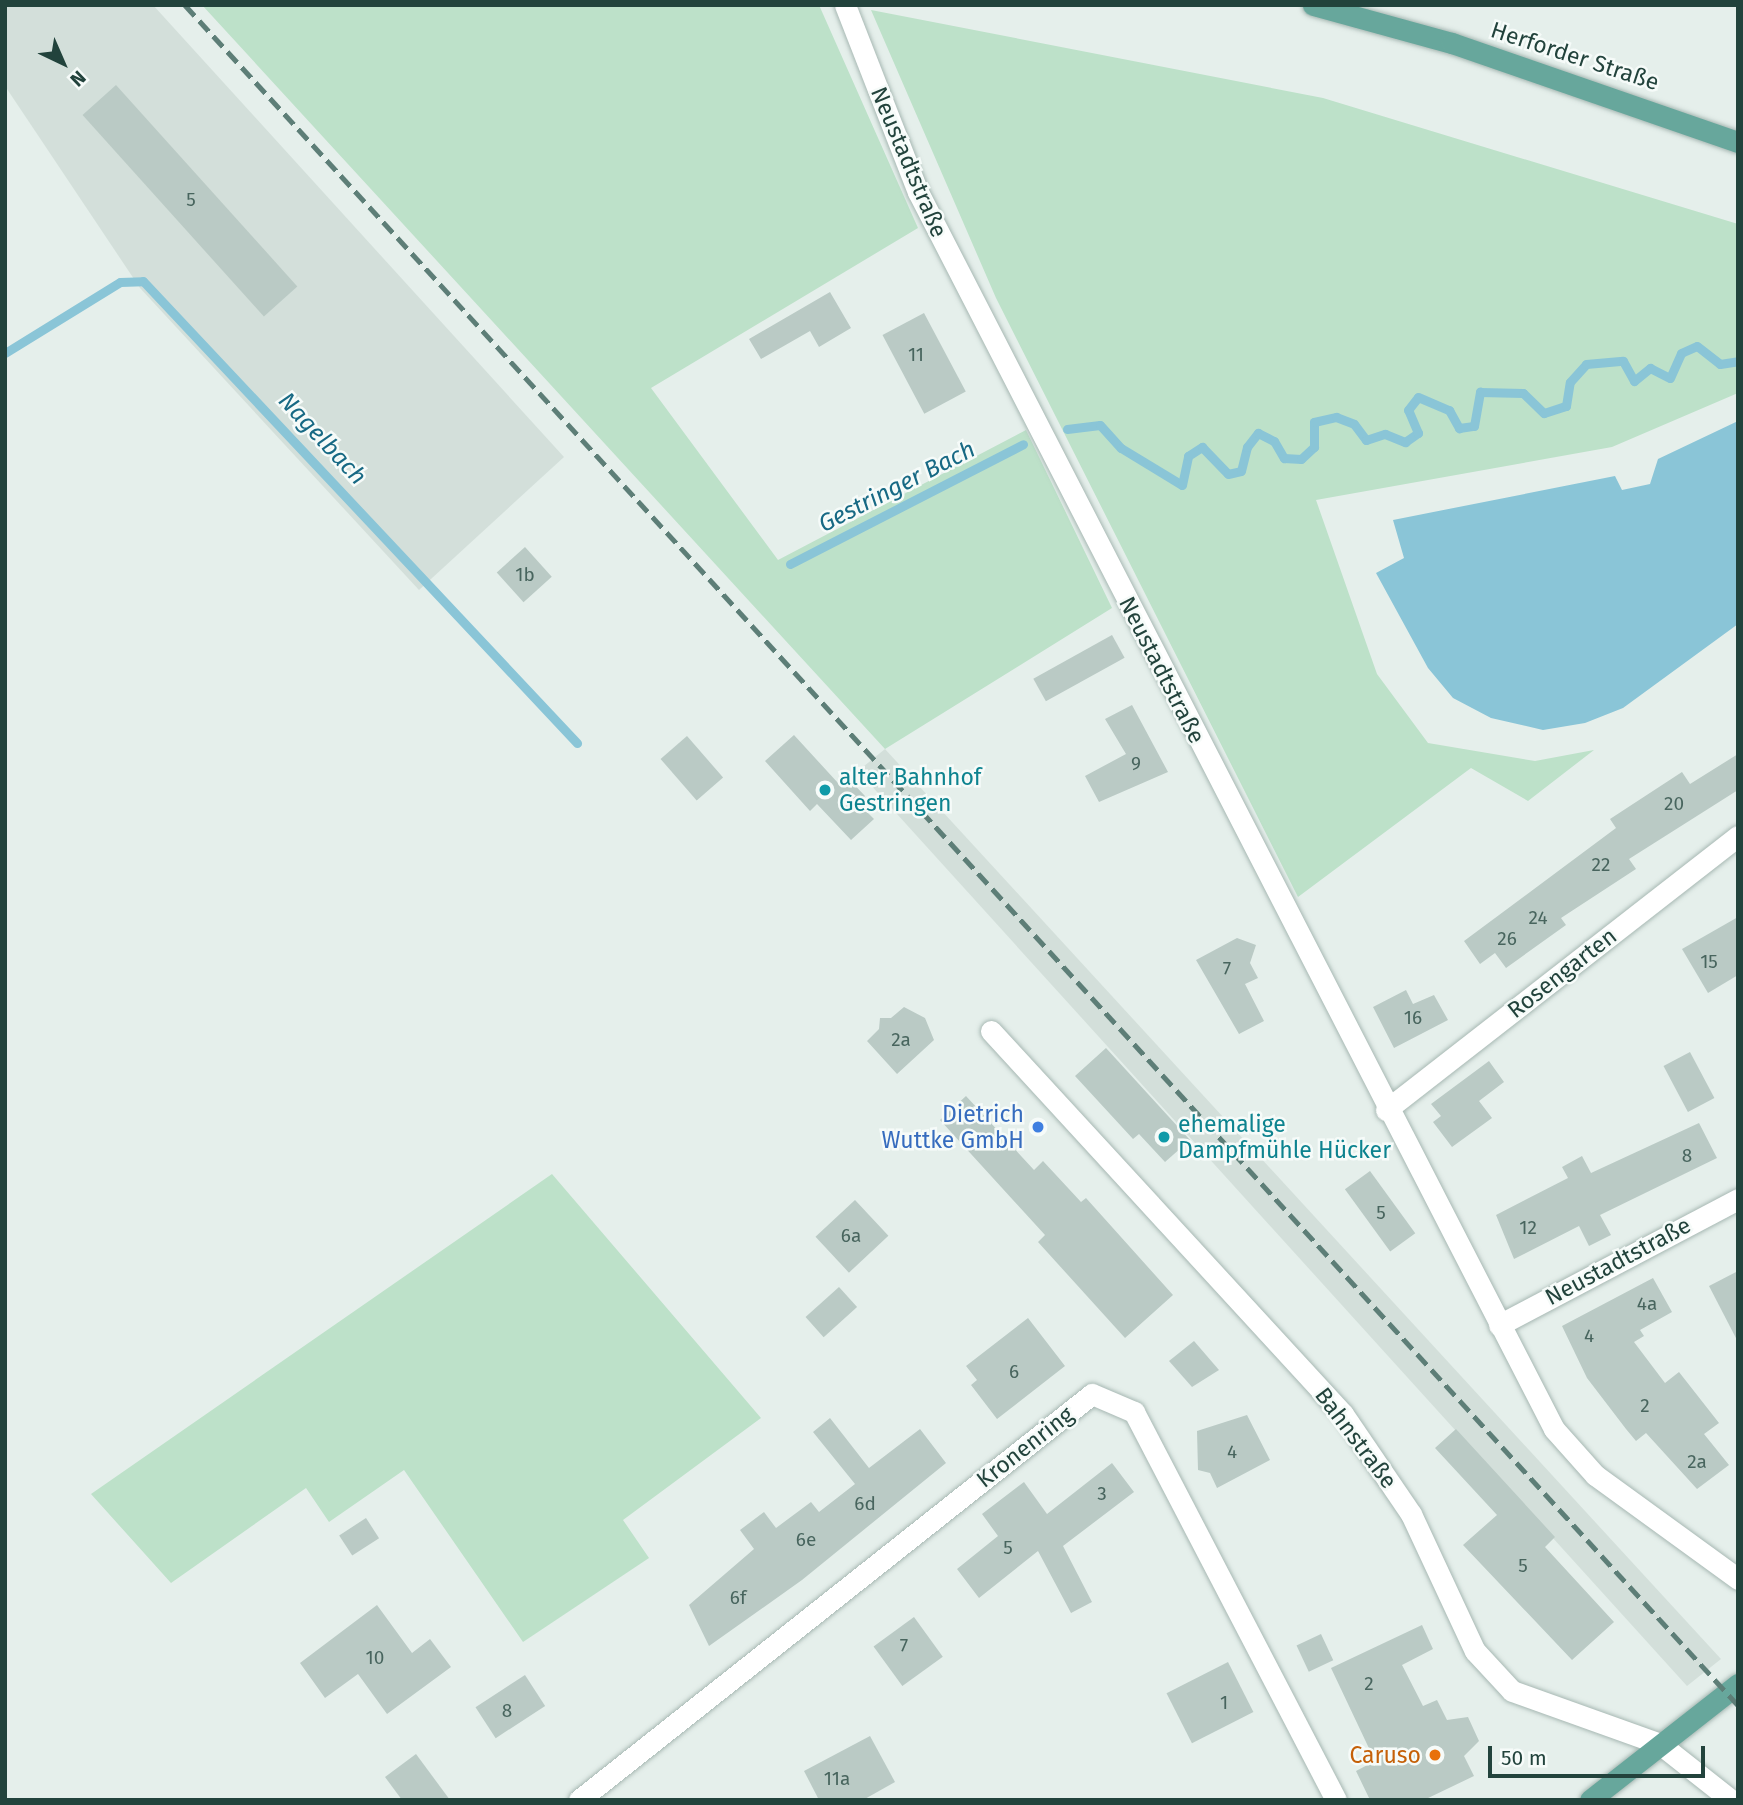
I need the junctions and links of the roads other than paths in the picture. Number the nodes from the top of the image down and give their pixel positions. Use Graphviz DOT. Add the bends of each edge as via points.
graph roads {
  1 [pos="845,5"];
  2 [pos="1312,5"];
  3 [pos="1738,142"];
  4 [pos="1738,836"];
  5 [pos="990,1031"];
  6 [pos="1386,1110"];
  7 [pos="1738,1199"];
  8 [pos="1499,1325"];
  9 [pos="1738,1579"];
  10 [pos="1738,1684"];
  11 [pos="1660,1744"];
  12 [pos="579,1800"];
  13 [pos="1336,1800"];
  14 [pos="1590,1800"];
  15 [pos="1731,1800"];
  1 -- 6 [label="street, Neustadtstraße" via="918,192"];
  2 -- 3 [label="main road, Herforder Straße" via="1452,43"];
  4 -- 6 [label="street, Rosengarten"];
  5 -- 11 [label="street, Bahnstraße" via="1343,1413 1411,1514 1475,1651 1513,1691"];
  6 -- 8 [label="street, Neustadtstraße"];
  7 -- 8 [label="street, Neustadtstraße"];
  8 -- 9 [label="street, Neustadtstraße" via="1554,1429 1595,1475"];
  10 -- 11 [label="main road"];
  11 -- 14 [label="main road"];
  11 -- 15 [label="street, Bahnstraße"];
  12 -- 13 [label="street, Kronenring" via="1092,1394 1134,1412"];
}
